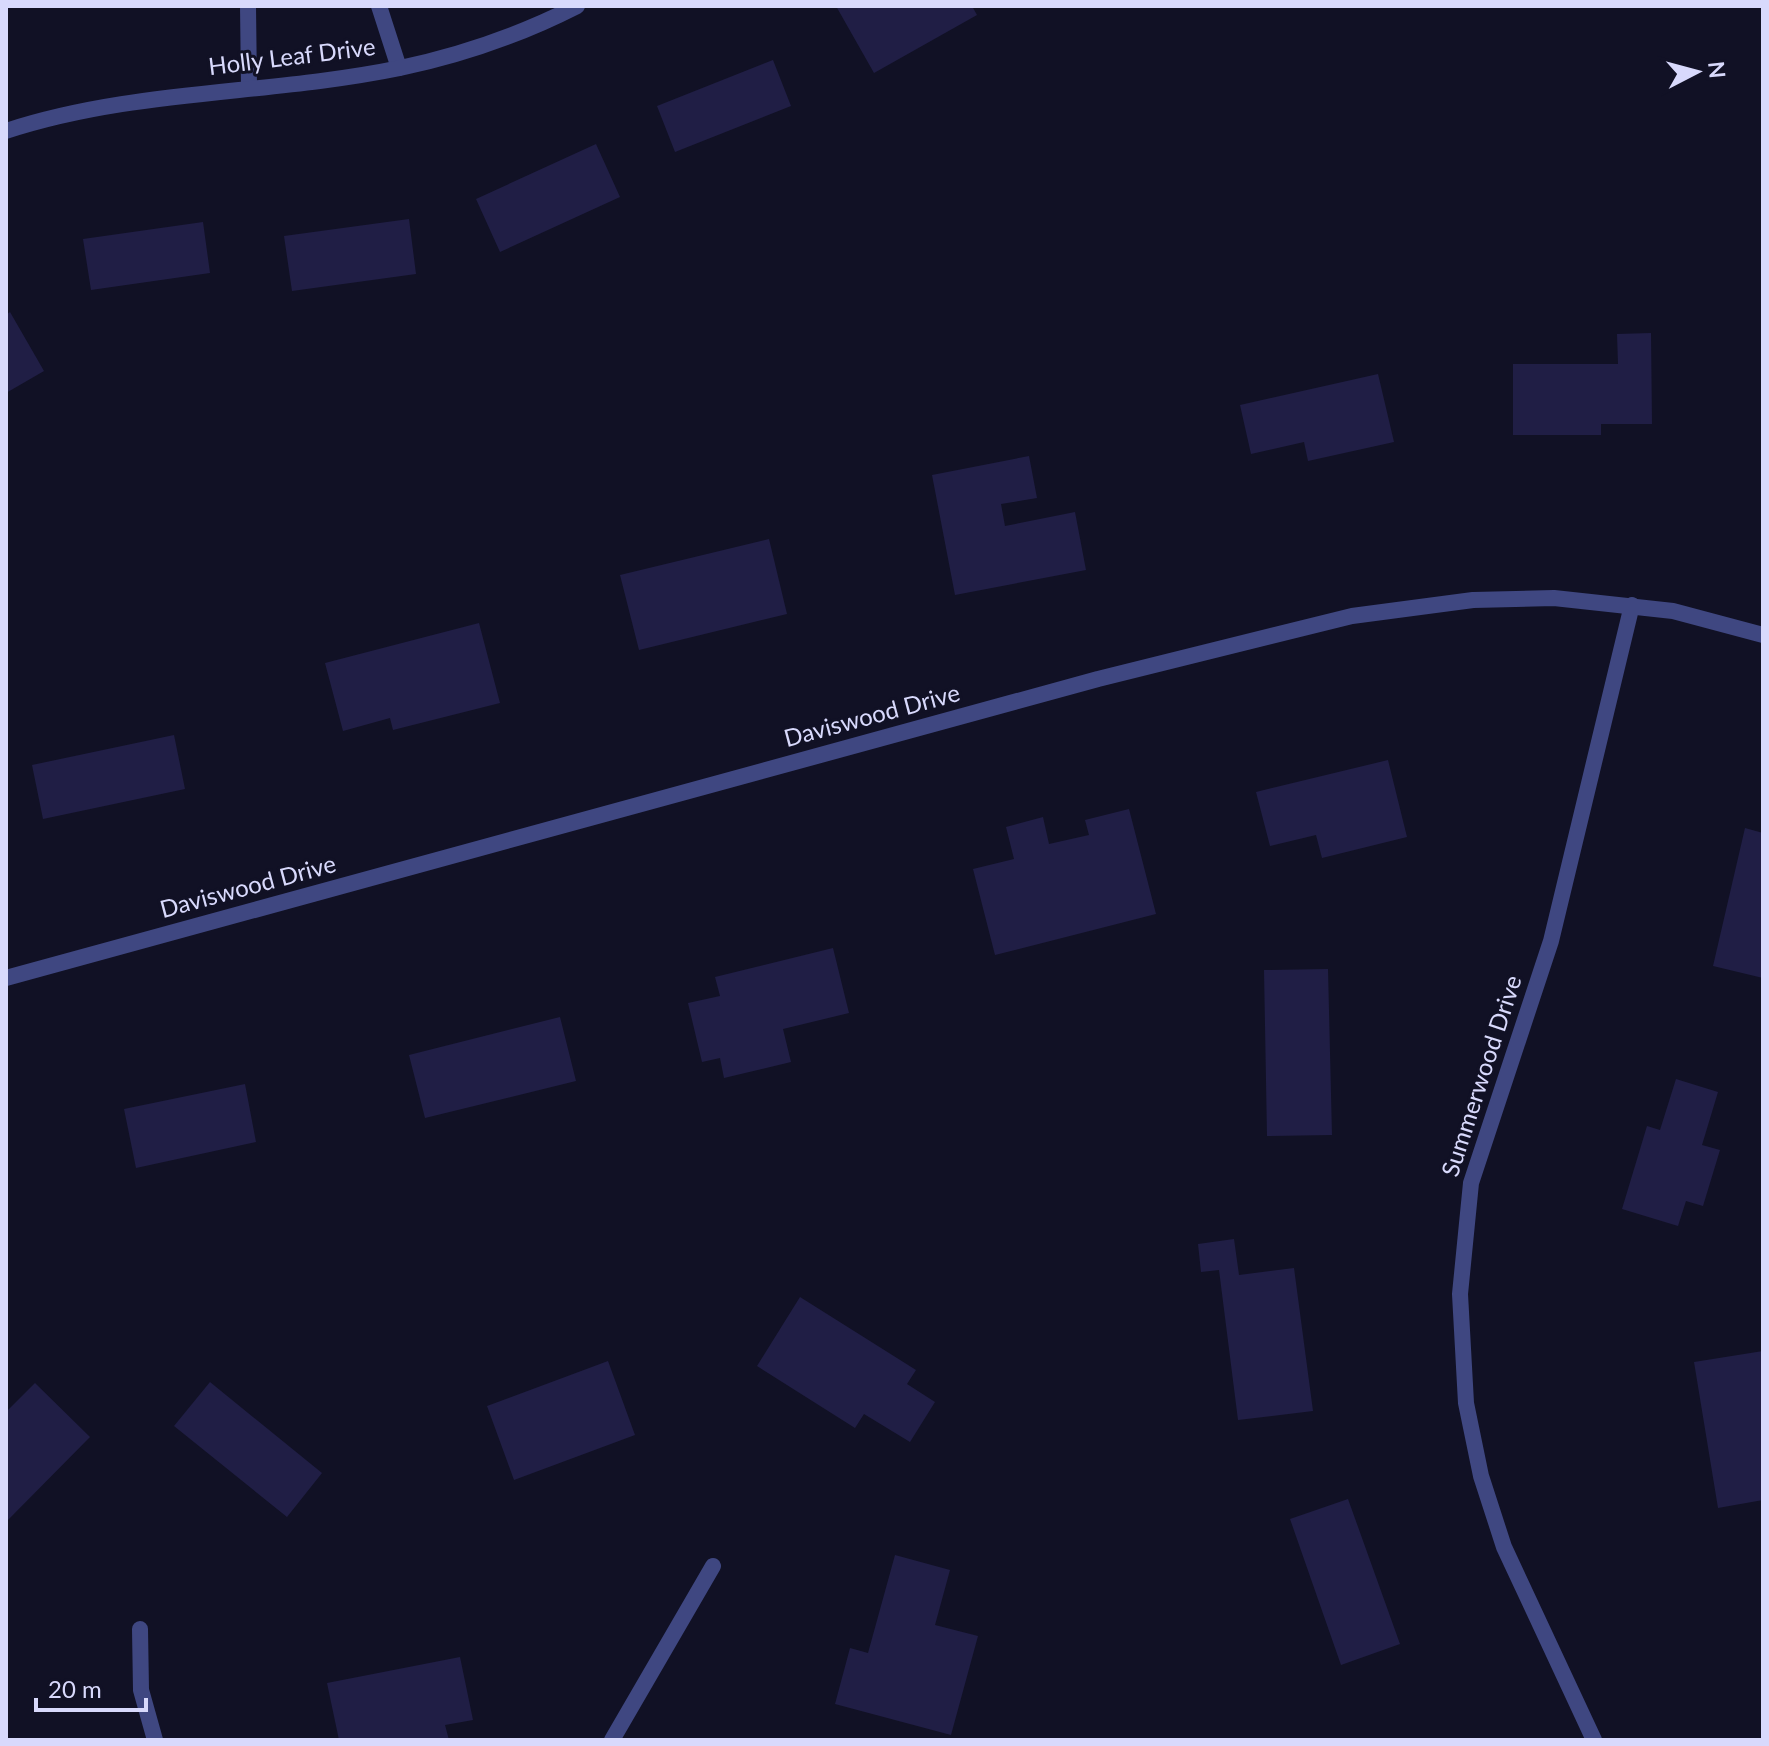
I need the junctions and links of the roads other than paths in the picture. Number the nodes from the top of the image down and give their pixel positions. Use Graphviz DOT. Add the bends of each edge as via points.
graph roads {
  1 [pos="248,6"];
  2 [pos="379,6"];
  3 [pos="577,6"];
  4 [pos="399,68"];
  5 [pos="249,87"];
  6 [pos="6,131"];
  7 [pos="1632,605"];
  8 [pos="1763,635"];
  9 [pos="6,978"];
  10 [pos="713,1566"];
  11 [pos="140,1629"];
  12 [pos="155,1740"];
  13 [pos="612,1740"];
  14 [pos="1594,1740"];
  1 -- 5 [label="street"];
  2 -- 4 [label="street"];
  3 -- 4 [label="street, Holly Leaf Drive" via="472,50"];
  4 -- 5 [label="street, Holly Leaf Drive"];
  5 -- 6 [label="street, Holly Leaf Drive" via="121,102"];
  7 -- 8 [label="street, Daviswood Drive"];
  7 -- 9 [label="street, Daviswood Drive" via="1554,598 1473,600 1352,616 1098,679"];
  7 -- 14 [label="street, Summerwood Drive" via="1551,941 1471,1183 1460,1294 1466,1403 1481,1476 1504,1547"];
  10 -- 13 [label="street"];
  11 -- 12 [label="street" via="141,1690"];
}
